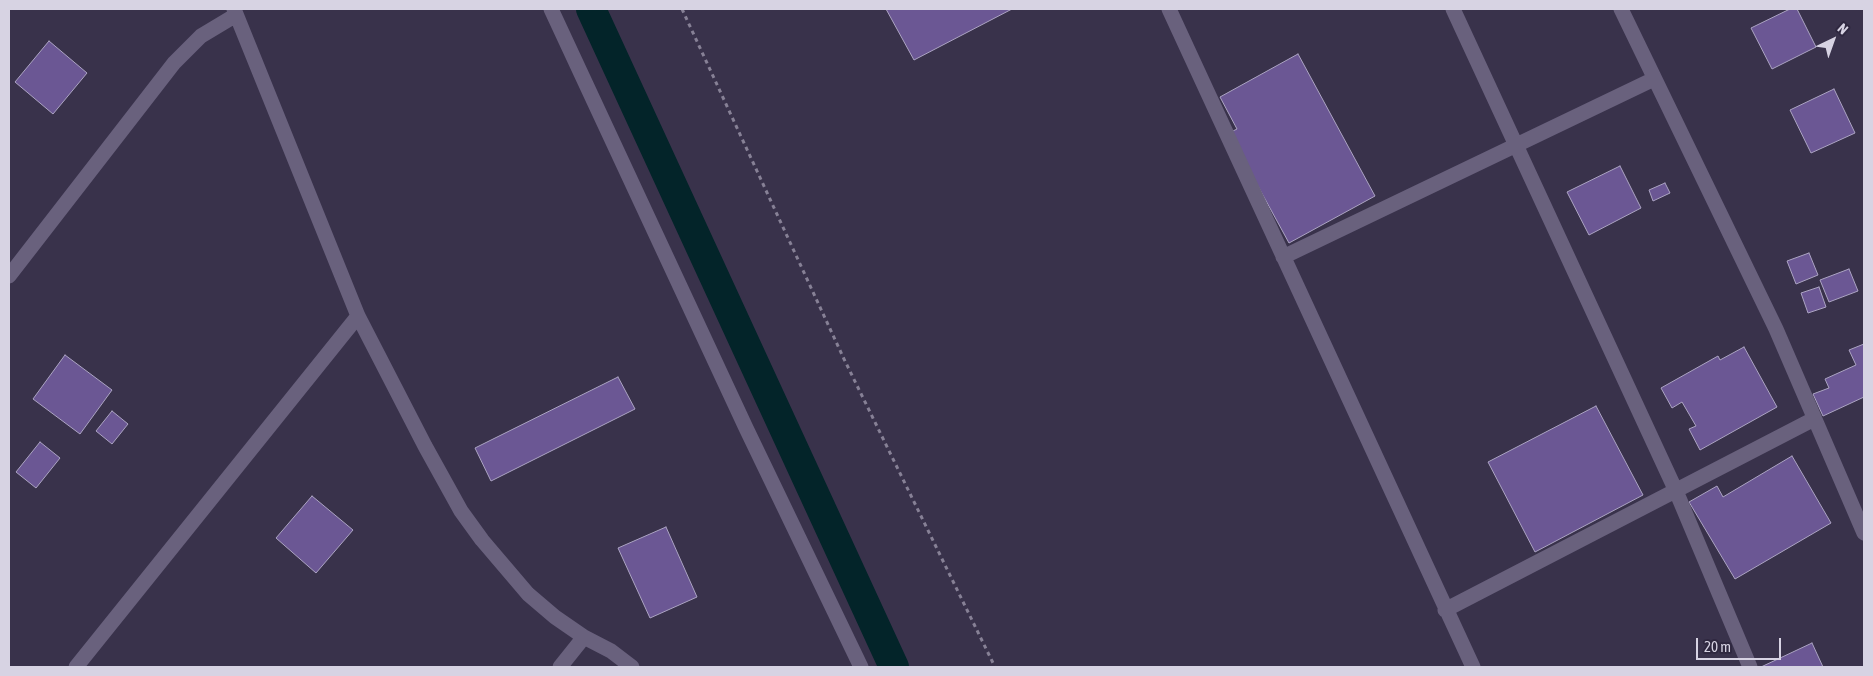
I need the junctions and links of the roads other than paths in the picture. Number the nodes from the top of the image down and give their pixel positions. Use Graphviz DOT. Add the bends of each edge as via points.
graph roads {
  1 [pos="551,9"];
  2 [pos="1169,9"];
  3 [pos="1454,9"];
  4 [pos="1621,9"];
  5 [pos="235,12"];
  6 [pos="1654,79"];
  7 [pos="1516,144"];
  8 [pos="1283,257"];
  9 [pos="9,276"];
  10 [pos="358,316"];
  11 [pos="1814,419"];
  12 [pos="1676,490"];
  13 [pos="1864,532"];
  14 [pos="1445,610"];
  15 [pos="584,637"];
  16 [pos="76,667"];
  17 [pos="560,667"];
  18 [pos="632,667"];
  19 [pos="861,667"];
  20 [pos="1472,667"];
  21 [pos="1750,667"];
  1 -- 19 [label="street"];
  2 -- 8 [label="street"];
  3 -- 7 [label="street"];
  4 -- 6 [label="street"];
  5 -- 9 [label="street" via="202,36 174,63"];
  5 -- 10 [label="street"];
  6 -- 7 [label="street"];
  6 -- 11 [label="street" via="1776,329"];
  7 -- 8 [label="street"];
  7 -- 12 [label="street"];
  8 -- 14 [label="street"];
  10 -- 15 [label="street" via="461,511 528,594"];
  10 -- 16 [label="street"];
  11 -- 12 [label="street"];
  11 -- 13 [label="street"];
  12 -- 14 [label="street"];
  12 -- 21 [label="street"];
  14 -- 20 [label="street"];
  15 -- 17 [label="street"];
  15 -- 18 [label="street"];
}
